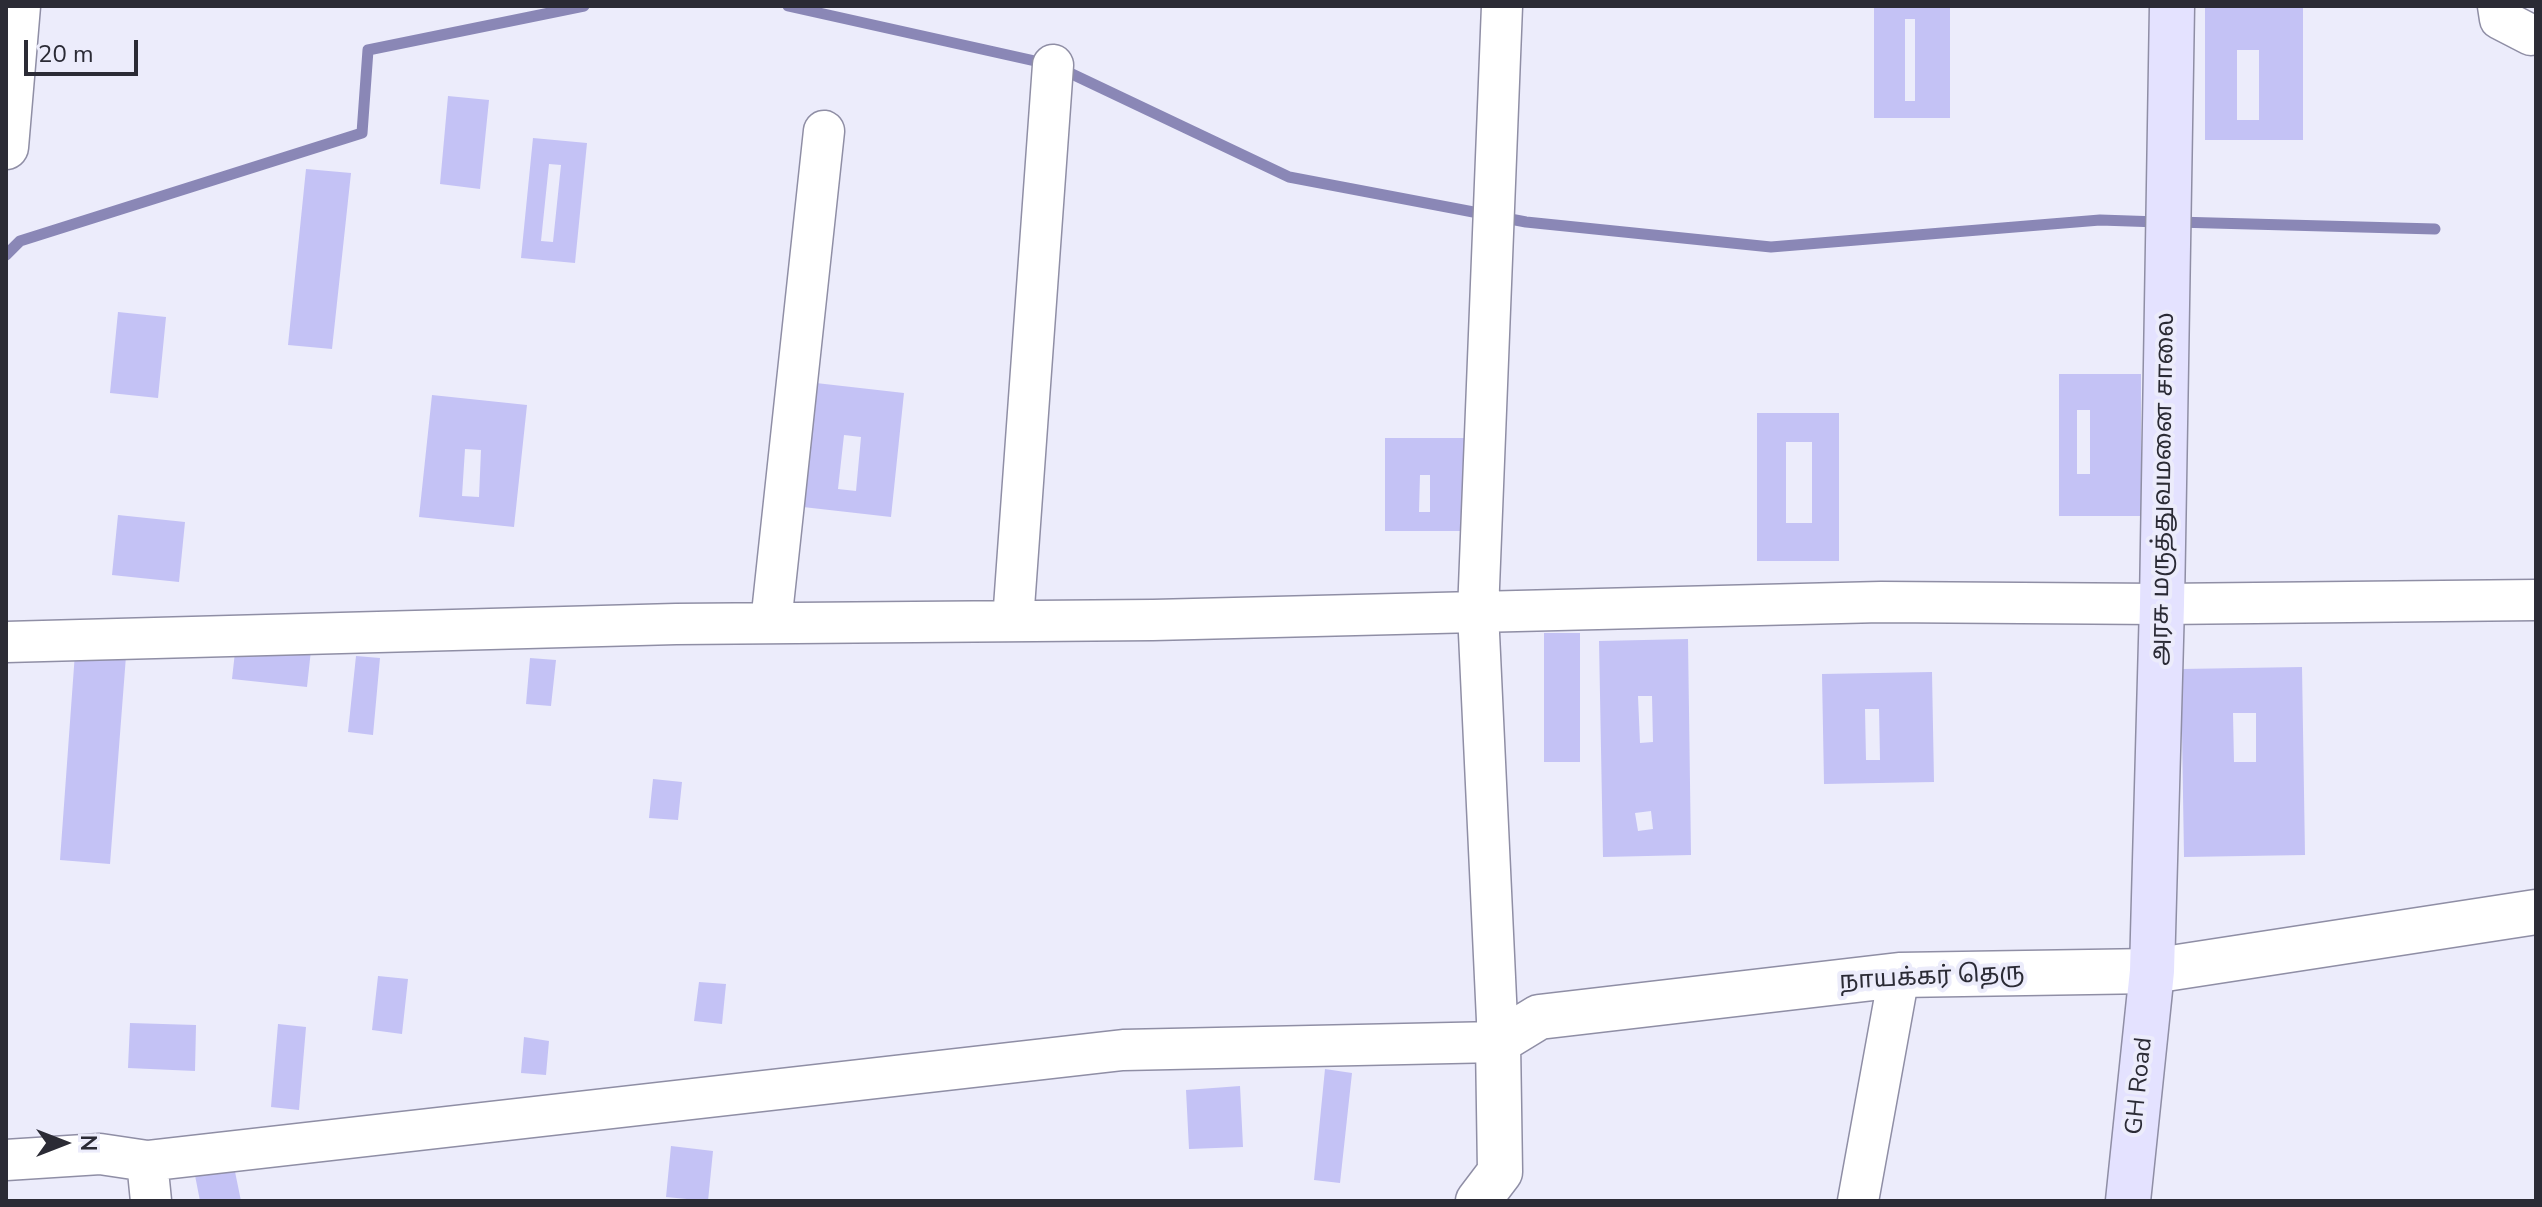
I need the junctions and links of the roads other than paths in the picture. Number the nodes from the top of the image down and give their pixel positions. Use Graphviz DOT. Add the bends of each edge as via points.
graph roads {
  1 [pos="18,6"];
  2 [pos="1502,6"];
  3 [pos="2172,6"];
  4 [pos="2498,6"];
  5 [pos="2536,34"];
  6 [pos="1053,65"];
  7 [pos="824,131"];
  8 [pos="6,147"];
  9 [pos="2536,600"];
  10 [pos="2162,604"];
  11 [pos="1478,612"];
  12 [pos="1013,621"];
  13 [pos="771,623"];
  14 [pos="6,642"];
  15 [pos="2536,912"];
  16 [pos="2152,971"];
  17 [pos="1899,975"];
  18 [pos="1498,1042"];
  19 [pos="6,1160"];
  20 [pos="147,1161"];
  21 [pos="1492,1191"];
  22 [pos="151,1201"];
  23 [pos="1858,1201"];
  24 [pos="2128,1201"];
  1 -- 8 [label="street"];
  2 -- 11 [label="street"];
  3 -- 10 [label="main road, அரசு மருத்துவமனை சாலை"];
  4 -- 5 [label="street" via="2500,19"];
  6 -- 12 [label="street"];
  7 -- 13 [label="street"];
  9 -- 10 [label="street"];
  10 -- 11 [label="street" via="1881,602"];
  10 -- 16 [label="main road, அரசு மருத்துவமனை சாலை"];
  11 -- 12 [label="street"];
  11 -- 18 [label="street"];
  12 -- 13 [label="street"];
  13 -- 14 [label="street"];
  15 -- 16 [label="street, நாயக்கர் தெரு"];
  16 -- 17 [label="street, நாயக்கர் தெரு"];
  16 -- 24 [label="main road, GH Road"];
  17 -- 18 [label="street, நாயக்கர் தெரு" via="1539,1017"];
  17 -- 23 [label="street"];
  18 -- 20 [label="street" via="1123,1050"];
  18 -- 21 [label="street"];
  19 -- 20 [label="street" via="100,1154"];
  20 -- 22 [label="street"];
}
